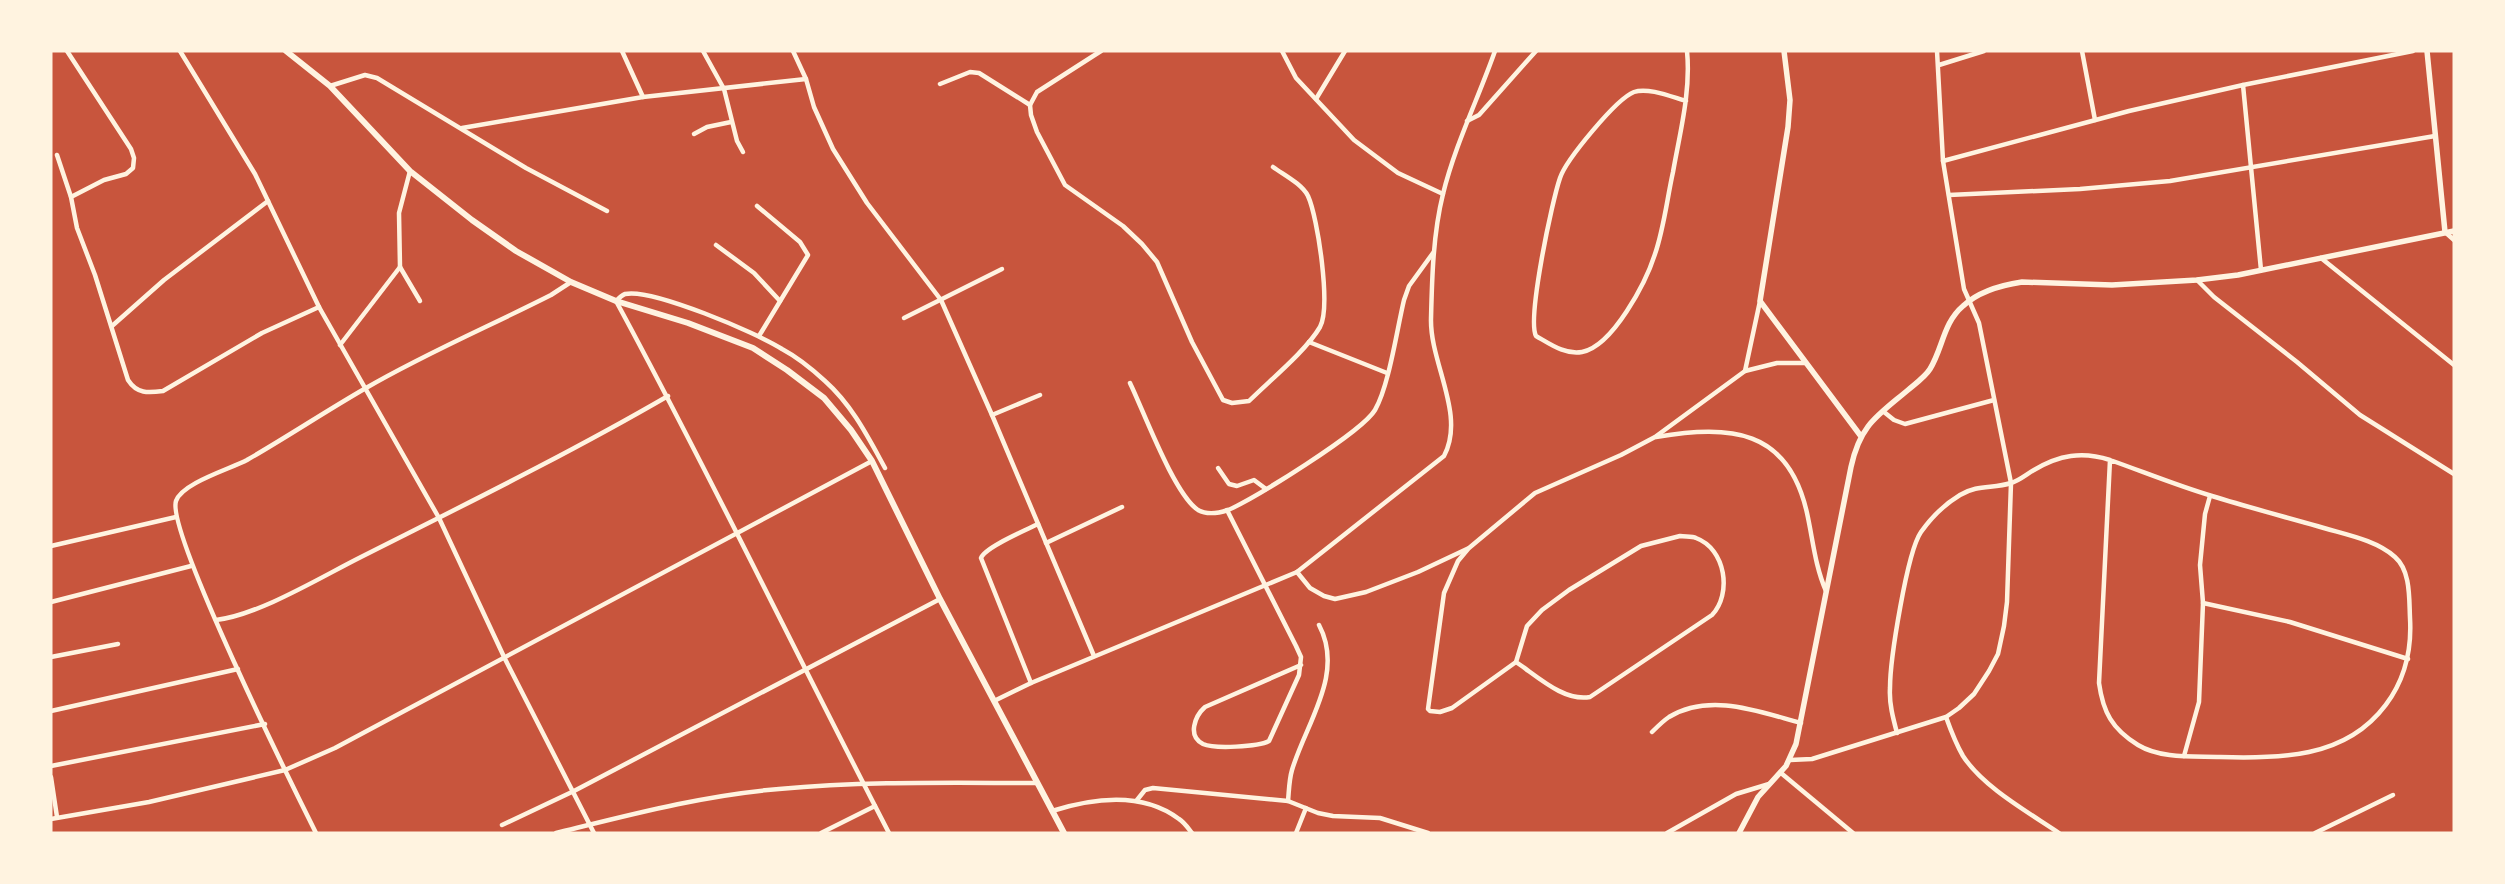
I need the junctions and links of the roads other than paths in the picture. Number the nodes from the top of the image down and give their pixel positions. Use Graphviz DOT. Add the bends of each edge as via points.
graph roads {
  1 [pos="67,51"];
  2 [pos="180,51"];
  3 [pos="286,51"];
  4 [pos="622,51"];
  5 [pos="703,51"];
  6 [pos="793,51"];
  7 [pos="1101,51"];
  8 [pos="1282,51"];
  9 [pos="1345,51"];
  10 [pos="1495,51"];
  11 [pos="1536,51"];
  12 [pos="1687,51"];
  13 [pos="1784,51"];
  14 [pos="1937,51"];
  15 [pos="1984,51"];
  16 [pos="2082,51"];
  17 [pos="2413,51"];
  18 [pos="2427,51"];
  19 [pos="1940,65"];
  20 [pos="806,79"];
  21 [pos="940,84"];
  22 [pos="2243,85"];
  23 [pos="330,86"];
  24 [pos="724,89"];
  25 [pos="642,97"];
  26 [pos="1316,98"];
  27 [pos="1686,101"];
  28 [pos="1030,104"];
  29 [pos="2095,120"];
  30 [pos="1467,121"];
  31 [pos="731,122"];
  32 [pos="462,128"];
  33 [pos="694,134"];
  34 [pos="2435,136"];
  35 [pos="743,152"];
  36 [pos="57,155"];
  37 [pos="1944,160"];
  38 [pos="1273,167"];
  39 [pos="2252,167"];
  40 [pos="410,171"];
  41 [pos="1443,194"];
  42 [pos="1949,196"];
  43 [pos="71,197"];
  44 [pos="268,201"];
  45 [pos="757,206"];
  46 [pos="608,211"];
  47 [pos="2454,231"];
  48 [pos="2445,232"];
  49 [pos="2454,240"];
  50 [pos="716,245"];
  51 [pos="1434,250"];
  52 [pos="2320,257"];
  53 [pos="400,267"];
  54 [pos="1002,269"];
  55 [pos="2261,270"];
  56 [pos="2197,280"];
  57 [pos="571,282"];
  58 [pos="941,300"];
  59 [pos="1970,300"];
  60 [pos="616,301"];
  61 [pos="780,301"];
  62 [pos="420,302"];
  63 [pos="1760,302"];
  64 [pos="319,307"];
  65 [pos="904,318"];
  66 [pos="112,326"];
  67 [pos="759,336"];
  68 [pos="1309,342"];
  69 [pos="340,345"];
  70 [pos="1805,363"];
  71 [pos="2454,365"];
  72 [pos="1745,371"];
  73 [pos="1387,373"];
  74 [pos="1130,383"];
  75 [pos="366,388"];
  76 [pos="1040,394"];
  77 [pos="668,396"];
  78 [pos="1994,400"];
  79 [pos="1884,412"];
  80 [pos="992,415"];
  81 [pos="1860,435"];
  82 [pos="1655,437"];
  83 [pos="2110,460"];
  84 [pos="872,461"];
  85 [pos="885,468"];
  86 [pos="1218,468"];
  87 [pos="2454,474"];
  88 [pos="2011,483"];
  89 [pos="1266,489"];
  90 [pos="2210,496"];
  91 [pos="1122,507"];
  92 [pos="1227,510"];
  93 [pos="176,517"];
  94 [pos="439,518"];
  95 [pos="1038,524"];
  96 [pos="737,534"];
  97 [pos="1046,544"];
  98 [pos="51,546"];
  99 [pos="1469,548"];
  100 [pos="191,566"];
  101 [pos="1297,572"];
  102 [pos="1266,584"];
  103 [pos="1827,593"];
  104 [pos="940,599"];
  105 [pos="51,602"];
  106 [pos="2202,603"];
  107 [pos="216,620"];
  108 [pos="1319,625"];
  109 [pos="118,644"];
  110 [pos="1094,656"];
  111 [pos="51,657"];
  112 [pos="505,659"];
  113 [pos="2408,659"];
  114 [pos="1516,662"];
  115 [pos="1301,666"];
  116 [pos="238,669"];
  117 [pos="805,671"];
  118 [pos="1031,683"];
  119 [pos="993,702"];
  120 [pos="51,711"];
  121 [pos="1946,717"];
  122 [pos="1801,723"];
  123 [pos="265,724"];
  124 [pos="1652,732"];
  125 [pos="1897,733"];
  126 [pos="2184,756"];
  127 [pos="1790,760"];
  128 [pos="51,766"];
  129 [pos="285,770"];
  130 [pos="1781,772"];
  131 [pos="51,777"];
  132 [pos="1037,783"];
  133 [pos="1769,784"];
  134 [pos="866,785"];
  135 [pos="574,791"];
  136 [pos="2393,796"];
  137 [pos="1137,800"];
  138 [pos="1288,801"];
  139 [pos="875,806"];
  140 [pos="1306,808"];
  141 [pos="1052,811"];
  142 [pos="57,817"];
  143 [pos="51,819"];
  144 [pos="590,824"];
  145 [pos="502,825"];
  146 [pos="316,833"];
  147 [pos="556,833"];
  148 [pos="594,833"];
  149 [pos="821,833"];
  150 [pos="889,833"];
  151 [pos="1064,833"];
  152 [pos="1192,833"];
  153 [pos="1296,833"];
  154 [pos="1428,833"];
  155 [pos="1667,833"];
  156 [pos="1739,833"];
  157 [pos="1853,833"];
  158 [pos="2059,833"];
  159 [pos="2315,833"];
  1 -- 43 [label="street" via="131,148 134,158 133,168 126,174 104,180"];
  2 -- 44 [label="street"];
  3 -- 23 [label="main road"];
  4 -- 25 [label="street"];
  5 -- 24 [label="street"];
  6 -- 20 [label="street"];
  7 -- 28 [label="street" via="1037,92"];
  8 -- 26 [label="street" via="1296,78"];
  9 -- 26 [label="street"];
  10 -- 30 [label="street"];
  11 -- 30 [label="street" via="1479,115"];
  12 -- 27 [label="street"];
  13 -- 63 [label="street" via="1790,100 1788,127"];
  14 -- 19 [label="street"];
  15 -- 19 [label="street"];
  16 -- 29 [label="street"];
  17 -- 22 [label="street"];
  18 -- 34 [label="street"];
  19 -- 37 [label="street"];
  20 -- 24 [label="street"];
  20 -- 58 [label="street" via="832,149 867,203"];
  21 -- 28 [label="street" via="970,72 980,72"];
  22 -- 29 [label="street"];
  22 -- 39 [label="street"];
  23 -- 32 [label="street" via="365,75 372,76"];
  23 -- 40 [label="main road"];
  24 -- 25 [label="street"];
  24 -- 31 [label="street"];
  25 -- 32 [label="street"];
  26 -- 41 [label="street" via="1354,140 1398,172"];
  27 -- 27 [label="street" via="1656,253 1646,277 1612,330 1601,342 1583,352 1555,347 1536,336 1534,320 1545,245 1560,178 1569,162 1611,110 1627,96 1644,92"];
  28 -- 68 [label="street" via="1030,115 1037,132 1064,185 1123,226 1157,262 1192,342 1224,400 1232,403 1249,401"];
  29 -- 37 [label="street"];
  30 -- 41 [label="street"];
  31 -- 33 [label="street" via="707,127"];
  31 -- 35 [label="street"];
  32 -- 46 [label="street" via="526,168"];
  34 -- 39 [label="street"];
  34 -- 48 [label="street"];
  36 -- 43 [label="street"];
  37 -- 42 [label="street"];
  38 -- 68 [label="street" via="1308,196 1316,228 1324,307 1320,326"];
  39 -- 42 [label="street" via="2161,182"];
  39 -- 55 [label="street"];
  40 -- 53 [label="street" via="399,213"];
  40 -- 57 [label="main road" via="516,251"];
  41 -- 51 [label="street"];
  42 -- 59 [label="street" via="1964,288"];
  43 -- 66 [label="street" via="77,228"];
  44 -- 64 [label="street"];
  44 -- 66 [label="street" via="164,280"];
  45 -- 61 [label="street" via="808,252 808,258"];
  47 -- 48 [label="street"];
  48 -- 49 [label="street"];
  48 -- 52 [label="street"];
  50 -- 61 [label="street" via="754,273"];
  51 -- 73 [label="street" via="1409,286"];
  51 -- 101 [label="street" via="1431,322 1433,344 1452,419 1449,448 1434,466"];
  52 -- 55 [label="street"];
  52 -- 71 [label="street"];
  53 -- 62 [label="street"];
  53 -- 69 [label="street"];
  54 -- 58 [label="street"];
  55 -- 56 [label="street"];
  56 -- 59 [label="street" via="2112,285 2022,282"];
  56 -- 87 [label="street" via="2360,415"];
  57 -- 60 [label="main road"];
  57 -- 75 [label="street" via="545,299"];
  58 -- 65 [label="street"];
  58 -- 80 [label="street"];
  59 -- 78 [label="street" via="1979,323"];
  59 -- 79 [label="street" via="1947,324 1930,370"];
  60 -- 67 [label="street" via="624,294 638,294 718,318"];
  60 -- 77 [label="street"];
  60 -- 84 [label="main road" via="688,323 753,348 824,398"];
  61 -- 67 [label="street"];
  63 -- 70 [label="street"];
  63 -- 72 [label="street"];
  64 -- 66 [label="street" via="262,332 178,384 149,393 132,387 128,380"];
  64 -- 69 [label="street"];
  67 -- 85 [label="street" via="783,349 826,381 859,420"];
  68 -- 73 [label="street"];
  69 -- 75 [label="street"];
  70 -- 72 [label="street" via="1777,363"];
  70 -- 81 [label="street"];
  72 -- 82 [label="street"];
  73 -- 89 [label="street" via="1380,399 1366,421"];
  74 -- 92 [label="street" via="1170,470 1186,496 1197,509 1205,512"];
  75 -- 93 [label="street" via="232,468 199,481 180,494 175,507"];
  75 -- 94 [label="street"];
  76 -- 80 [label="street"];
  77 -- 94 [label="street"];
  77 -- 96 [label="street"];
  78 -- 79 [label="street" via="1905,424"];
  78 -- 88 [label="street"];
  79 -- 81 [label="street"];
  80 -- 95 [label="street"];
  81 -- 103 [label="street"];
  82 -- 99 [label="street" via="1535,494"];
  82 -- 103 [label="street" via="1726,431 1767,445 1788,467 1798,485 1807,512 1818,574"];
  83 -- 88 [label="street" via="2086,454 2073,455 2043,465"];
  83 -- 90 [label="street"];
  83 -- 126 [label="street" via="2101,616 2099,683 2102,703 2108,718 2122,734 2140,746"];
  84 -- 96 [label="street"];
  84 -- 104 [label="main road"];
  86 -- 89 [label="street" via="1229,484 1237,486 1254,480"];
  88 -- 121 [label="street" via="2007,602 1998,654 1974,694"];
  88 -- 125 [label="street" via="1981,486 1960,495 1937,513 1920,533 1913,551 1894,646 1890,689"];
  89 -- 92 [label="street"];
  90 -- 106 [label="street" via="2200,565"];
  90 -- 113 [label="street" via="2364,540 2396,558 2403,567 2409,597 2411,635"];
  91 -- 97 [label="street"];
  92 -- 102 [label="street"];
  93 -- 98 [label="street"];
  93 -- 100 [label="street"];
  94 -- 107 [label="street" via="236,617"];
  94 -- 112 [label="street"];
  95 -- 97 [label="street"];
  95 -- 118 [label="street" via="990,549 981,558"];
  96 -- 112 [label="street"];
  96 -- 117 [label="street"];
  97 -- 110 [label="street"];
  99 -- 101 [label="street" via="1418,572 1335,599 1310,588"];
  99 -- 114 [label="street" via="1458,561 1444,593 1428,709 1440,712 1452,708"];
  100 -- 105 [label="street"];
  100 -- 107 [label="street"];
  101 -- 102 [label="street"];
  102 -- 110 [label="street"];
  102 -- 115 [label="street" via="1296,646"];
  103 -- 122 [label="street"];
  104 -- 117 [label="street"];
  104 -- 119 [label="main road"];
  106 -- 113 [label="street" via="2290,622"];
  106 -- 126 [label="street" via="2199,702"];
  107 -- 116 [label="street"];
  108 -- 138 [label="street" via="1327,640 1328,667 1324,689 1291,772"];
  109 -- 111 [label="street"];
  110 -- 118 [label="street"];
  112 -- 129 [label="street" via="364,734"];
  112 -- 135 [label="street"];
  113 -- 126 [label="street" via="2390,701 2362,730 2340,743 2284,755"];
  114 -- 114 [label="street" via="1561,692 1576,698 1590,697 1712,615 1723,598 1721,565 1711,548 1696,538 1672,537 1641,546 1576,585 1542,610 1528,626"];
  115 -- 115 [label="street" via="1205,707 1194,728 1200,741 1208,745 1257,746 1269,741 1294,689"];
  116 -- 120 [label="street"];
  116 -- 123 [label="street"];
  117 -- 134 [label="street"];
  117 -- 135 [label="street"];
  118 -- 119 [label="street"];
  119 -- 132 [label="main road"];
  121 -- 125 [label="street"];
  121 -- 158 [label="street" via="1964,758 1981,776"];
  122 -- 124 [label="street" via="1730,705 1712,705 1688,709 1669,717"];
  122 -- 127 [label="street"];
  123 -- 128 [label="street"];
  123 -- 129 [label="street"];
  125 -- 127 [label="street" via="1812,758"];
  127 -- 130 [label="street"];
  129 -- 142 [label="street" via="149,802"];
  129 -- 146 [label="street"];
  130 -- 133 [label="street"];
  130 -- 157 [label="street"];
  131 -- 142 [label="street"];
  132 -- 134 [label="street"];
  132 -- 141 [label="main road"];
  133 -- 155 [label="street" via="1736,794"];
  133 -- 156 [label="street"];
  134 -- 139 [label="street"];
  134 -- 144 [label="street" via="778,789 693,802"];
  135 -- 144 [label="street"];
  135 -- 145 [label="street"];
  136 -- 159 [label="street"];
  137 -- 138 [label="street" via="1145,790 1153,788"];
  137 -- 141 [label="street" via="1101,800"];
  137 -- 152 [label="street" via="1179,819"];
  138 -- 140 [label="street"];
  139 -- 149 [label="street"];
  139 -- 150 [label="street"];
  140 -- 153 [label="street"];
  140 -- 154 [label="street" via="1333,816 1380,818"];
  141 -- 151 [label="main road"];
  142 -- 143 [label="street"];
  144 -- 147 [label="street"];
  144 -- 148 [label="street"];
}
